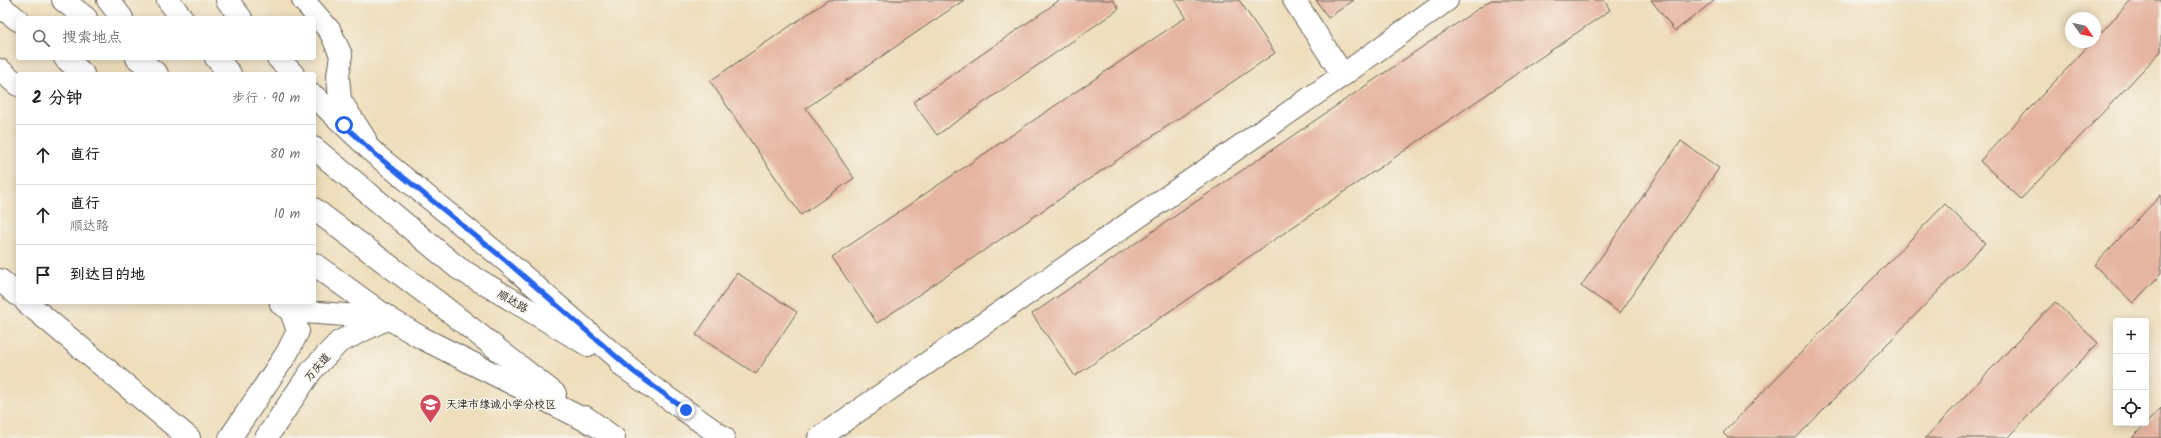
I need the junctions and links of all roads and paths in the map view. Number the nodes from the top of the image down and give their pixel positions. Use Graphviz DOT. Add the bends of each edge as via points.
graph roads {
  1 [pos="63,0"];
  2 [pos="108,0"];
  3 [pos="168,0"];
  4 [pos="227,0"];
  5 [pos="303,0"];
  6 [pos="1294,0"];
  7 [pos="1448,0"];
  8 [pos="0,6"];
  9 [pos="83,16"];
  10 [pos="120,16"];
  11 [pos="180,16"];
  12 [pos="239,16"];
  13 [pos="16,18"];
  14 [pos="66,60"];
  15 [pos="140,60"];
  16 [pos="157,60"];
  17 [pos="218,60"];
  18 [pos="280,60"];
  19 [pos="0,70"];
  20 [pos="81,72"];
  21 [pos="154,72"];
  22 [pos="166,72"];
  23 [pos="228,72"];
  24 [pos="291,72"];
  25 [pos="1343,75"];
  26 [pos="16,83"];
  27 [pos="316,98"];
  28 [pos="316,150"];
  29 [pos="375,154"];
  30 [pos="316,211"];
  31 [pos="316,265"];
  32 [pos="0,280"];
  33 [pos="16,293"];
  34 [pos="28,304"];
  35 [pos="285,307"];
  36 [pos="388,318"];
  37 [pos="634,372"];
  38 [pos="606,432"];
  39 [pos="189,438"];
  40 [pos="230,438"];
  41 [pos="266,438"];
  42 [pos="724,438"];
  43 [pos="819,438"];
  1 -- 9 [label="main road"];
  2 -- 10 [label="main road"];
  3 -- 11 [label="main road"];
  4 -- 12 [label="main road"];
  5 -- 29 [label="main road" via="330,31 341,54 338,76 340,100"];
  6 -- 25 [label="main road"];
  7 -- 25 [label="main road"];
  8 -- 13 [label="main road"];
  14 -- 20 [label="main road"];
  15 -- 21 [label="main road"];
  16 -- 22 [label="main road"];
  17 -- 23 [label="main road"];
  18 -- 24 [label="main road"];
  19 -- 26 [label="main road"];
  25 -- 43 [label="main road"];
  27 -- 29 [label="main road"];
  28 -- 37 [label="main road, 顺达路" via="458,268"];
  29 -- 37 [label="main road" via="505,260"];
  30 -- 38 [label="main road"];
  31 -- 36 [label="main road"];
  32 -- 33 [label="main road"];
  34 -- 39 [label="main road"];
  35 -- 36 [label="main road"];
  35 -- 40 [label="main road" via="298,331 287,354"];
  36 -- 38 [label="main road"];
  36 -- 41 [label="main road, 万庆道" via="339,342 312,370"];
  37 -- 42 [label="main road, 顺达路"];
}
